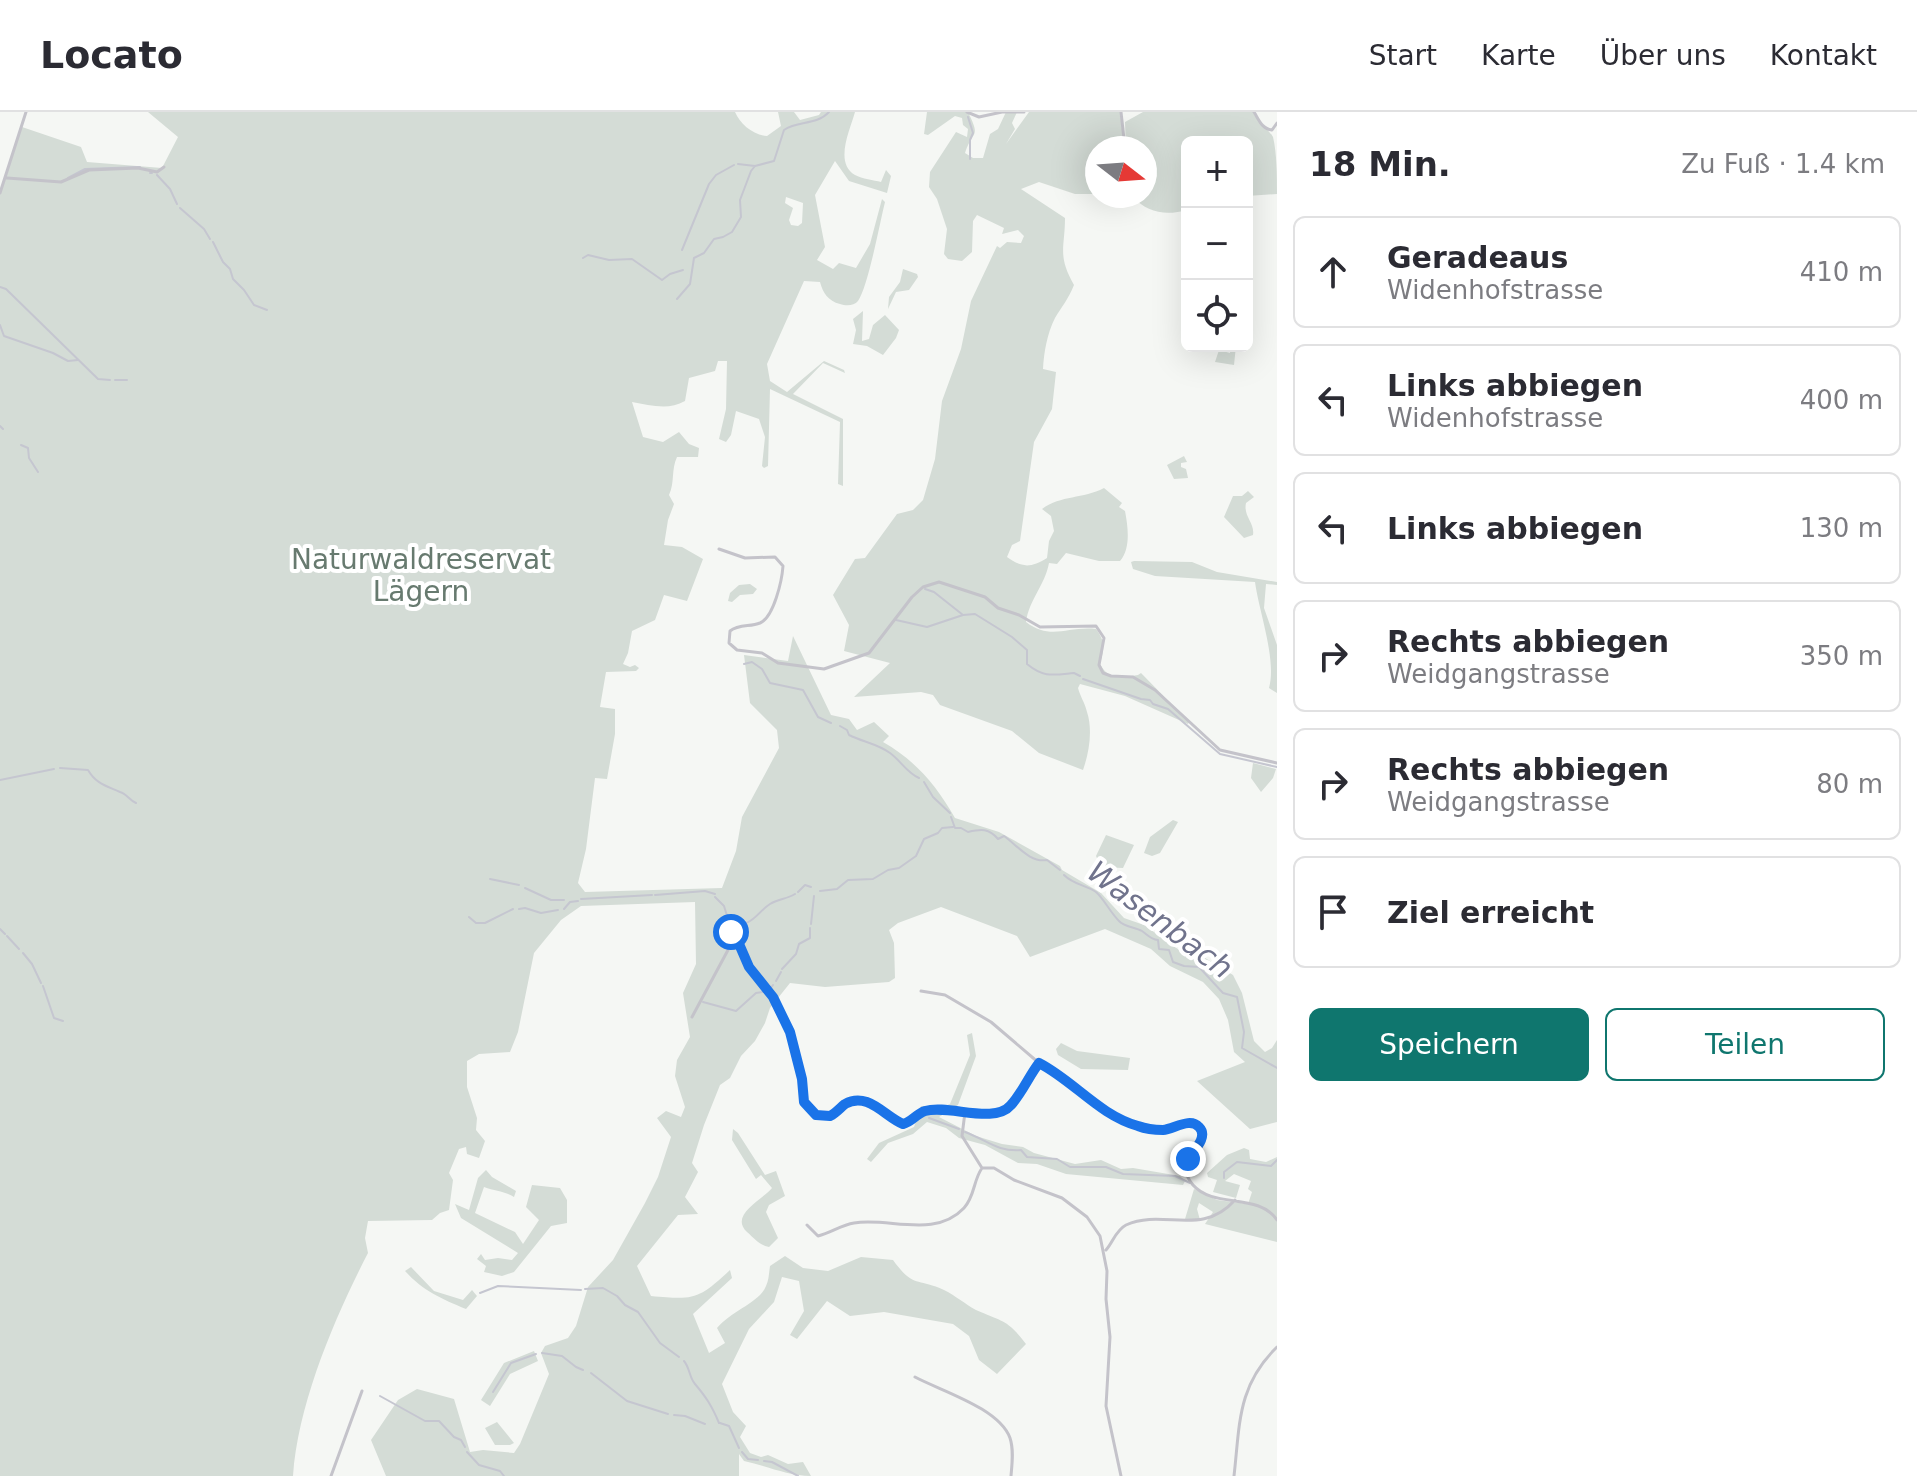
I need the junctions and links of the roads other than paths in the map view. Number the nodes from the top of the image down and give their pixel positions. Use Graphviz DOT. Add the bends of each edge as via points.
graph roads {
  1 [pos="26,112"];
  2 [pos="967,112"];
  3 [pos="1024,112"];
  4 [pos="1121,112"];
  5 [pos="1254,112"];
  6 [pos="1009,113"];
  7 [pos="1277,123"];
  8 [pos="1272,130"];
  9 [pos="1125,136"];
  10 [pos="1275,140"];
  11 [pos="164,167"];
  12 [pos="7,178"];
  13 [pos="0,193"];
  14 [pos="719,549"];
  15 [pos="1277,763"];
  16 [pos="921,991"];
  17 [pos="692,1017"];
  18 [pos="1039,1063"];
  19 [pos="965,1112"];
  20 [pos="982,1168"];
  21 [pos="1235,1200"];
  22 [pos="1277,1220"];
  23 [pos="807,1225"];
  24 [pos="1105,1251"];
  25 [pos="1277,1347"];
  26 [pos="915,1377"];
  27 [pos="362,1391"];
  28 [pos="331,1476"];
  29 [pos="1011,1476"];
  30 [pos="1121,1476"];
  31 [pos="1234,1476"];
  1 -- 12 [label="street"];
  2 -- 6 [label="street" via="977,117"];
  3 -- 6 [label="street"];
  4 -- 9 [label="street"];
  5 -- 8 [label="street"];
  7 -- 8 [label="street"];
  8 -- 10 [label="street"];
  11 -- 12 [label="street" via="157,172 87,170 61,182"];
  12 -- 13 [label="street"];
  14 -- 15 [label="street" via="743,558 775,557 783,566 770,615 733,629 728,639 733,648 814,669 861,658 912,597 923,587 942,582 985,597 1040,627 1096,626 1104,638 1099,665 1103,673 1133,677 1155,690 1220,750"];
  16 -- 18 [label="street" via="945,995 991,1022"];
  17 -- 19 [label="street" via="727,954 732,932 790,1032 804,1102 813,1113 828,1117 848,1103 862,1101 903,1124 926,1111"];
  18 -- 19 [label="street" via="1006,1110"];
  18 -- 21 [label="street" via="1136,1126 1165,1130 1196,1125 1202,1138 1187,1161 1189,1179 1209,1196"];
  19 -- 20 [label="street" via="962,1136"];
  20 -- 23 [label="street" via="969,1201 947,1220 911,1226 855,1222 818,1236"];
  20 -- 24 [label="street" via="994,1168 1074,1205 1093,1224"];
  21 -- 22 [label="street" via="1268,1210"];
  21 -- 24 [label="street" via="1202,1221 1127,1225"];
  24 -- 30 [label="street" via="1110,1337 1106,1406"];
  25 -- 31 [label="street" via="1258,1367 1245,1394"];
  26 -- 29 [label="street" via="951,1392 1002,1425 1011,1443"];
  27 -- 28 [label="street"];
}
